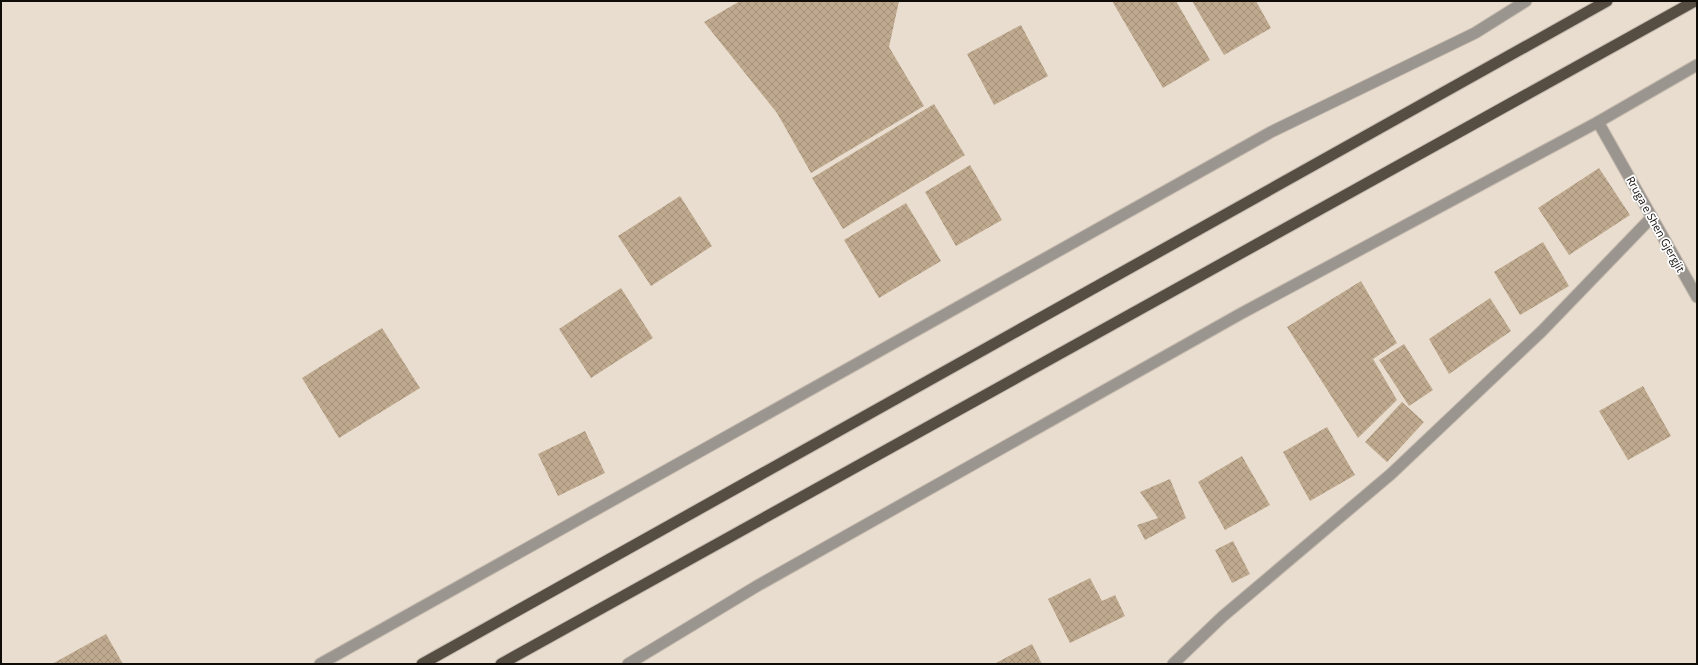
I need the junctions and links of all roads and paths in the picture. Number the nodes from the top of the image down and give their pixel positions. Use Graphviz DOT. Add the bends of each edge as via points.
graph roads {
  1 [pos="1526,1"];
  2 [pos="1607,1"];
  3 [pos="1695,1"];
  4 [pos="1697,65"];
  5 [pos="1598,122"];
  6 [pos="1652,217"];
  7 [pos="1697,297"];
  8 [pos="320,664"];
  9 [pos="422,664"];
  10 [pos="502,664"];
  11 [pos="628,664"];
  12 [pos="1173,664"];
  1 -- 8 [label="street" via="1475,33 1271,132"];
  2 -- 9 [label="highway"];
  3 -- 10 [label="highway"];
  4 -- 5 [label="street"];
  5 -- 6 [label="street, Rruga e Shen Gjergjit"];
  5 -- 11 [label="street" via="1235,317 757,586"];
  6 -- 7 [label="street, Rruga e Shen Gjergjit"];
  6 -- 12 [label="street" via="1542,331 1391,474 1222,617"];
}
